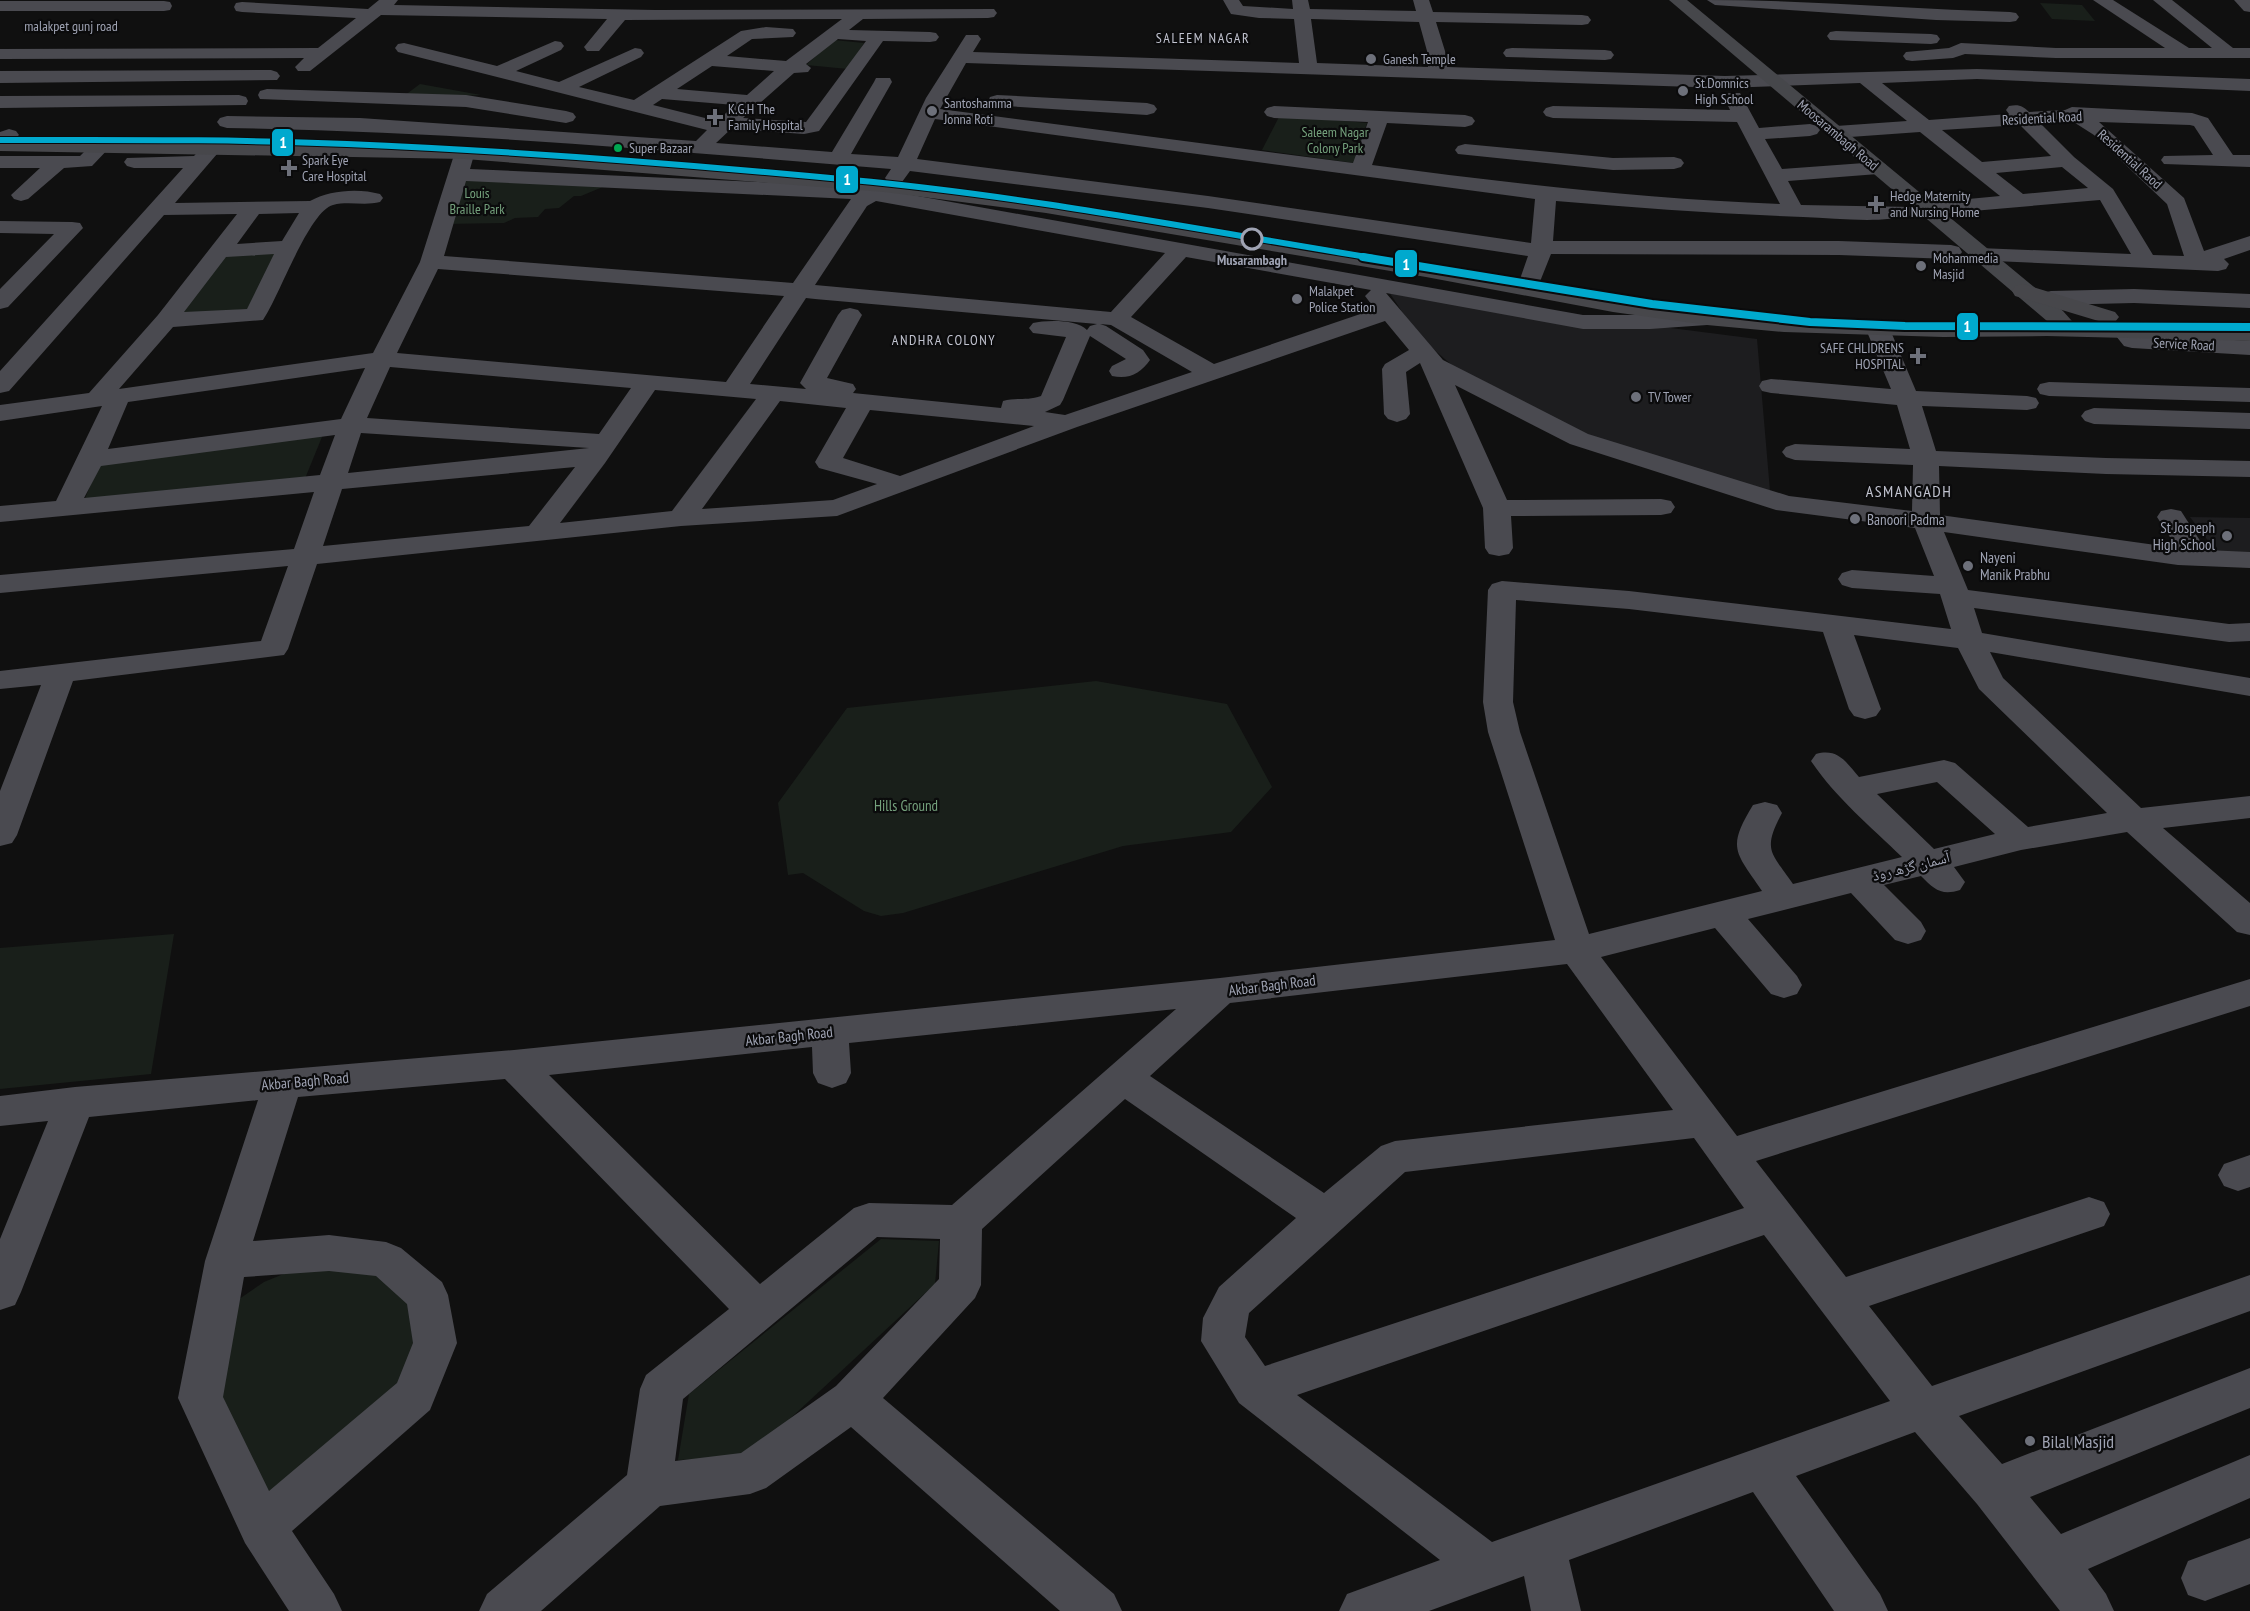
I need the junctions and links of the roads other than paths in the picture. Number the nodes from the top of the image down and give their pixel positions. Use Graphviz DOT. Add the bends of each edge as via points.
graph roads {
  1 [pos="252,0"];
  2 [pos="1231,0"];
  3 [pos="1338,0"];
  4 [pos="1421,0"];
  5 [pos="1565,0"];
  6 [pos="1661,0"];
  7 [pos="1677,0"];
  8 [pos="1715,0"];
  9 [pos="1993,0"];
  10 [pos="2100,0"];
  11 [pos="2161,0"];
  12 [pos="2242,0"];
  13 [pos="167,3"];
  14 [pos="1812,3"];
  15 [pos="1301,5"];
  16 [pos="0,6"];
  17 [pos="1904,6"];
  18 [pos="2250,6"];
  19 [pos="659,7"];
  20 [pos="750,7"];
  21 [pos="989,7"];
  22 [pos="1835,7"];
  23 [pos="380,8"];
  24 [pos="555,13"];
  25 [pos="860,13"];
  26 [pos="621,14"];
  27 [pos="1428,17"];
  28 [pos="1582,20"];
  29 [pos="142,26"];
  30 [pos="2144,27"];
  31 [pos="2199,27"];
  32 [pos="2227,31"];
  33 [pos="832,35"];
  34 [pos="878,36"];
  35 [pos="1836,36"];
  36 [pos="930,38"];
  37 [pos="126,39"];
  38 [pos="1931,39"];
  39 [pos="1154,45"];
  40 [pos="555,46"];
  41 [pos="593,47"];
  42 [pos="2059,47"];
  43 [pos="404,48"];
  44 [pos="1283,48"];
  45 [pos="1312,49"];
  46 [pos="1413,51"];
  47 [pos="1436,51"];
  48 [pos="1459,52"];
  49 [pos="110,53"];
  50 [pos="321,53"];
  51 [pos="635,53"];
  52 [pos="1492,53"];
  53 [pos="2148,53"];
  54 [pos="2229,53"];
  55 [pos="2250,53"];
  56 [pos="0,54"];
  57 [pos="2193,54"];
  58 [pos="1605,56"];
  59 [pos="1847,56"];
  60 [pos="1890,56"];
  61 [pos="961,57"];
  62 [pos="708,60"];
  63 [pos="1022,60"];
  64 [pos="1775,60"];
  65 [pos="1751,61"];
  66 [pos="485,62"];
  67 [pos="1158,65"];
  68 [pos="790,67"];
  69 [pos="1276,69"];
  70 [pos="1309,70"];
  71 [pos="850,73"];
  72 [pos="1438,74"];
  73 [pos="1977,74"];
  74 [pos="271,76"];
  75 [pos="1862,76"];
  76 [pos="0,77"];
  77 [pos="1550,77"];
  78 [pos="2035,77"];
  79 [pos="1616,79"];
  80 [pos="883,82"];
  81 [pos="1725,82"];
  82 [pos="1767,82"];
  83 [pos="2169,82"];
  84 [pos="563,87"];
  85 [pos="1465,87"];
  86 [pos="2247,88"];
  87 [pos="662,93"];
  88 [pos="267,95"];
  89 [pos="606,98"];
  90 [pos="396,99"];
  91 [pos="239,101"];
  92 [pos="751,101"];
  93 [pos="0,102"];
  94 [pos="932,106"];
  95 [pos="637,107"];
  96 [pos="1147,109"];
  97 [pos="1553,112"];
  98 [pos="1659,114"];
  99 [pos="2075,115"];
  100 [pos="1742,116"];
  101 [pos="2200,116"];
  102 [pos="566,117"];
  103 [pos="1379,117"];
  104 [pos="2026,119"];
  105 [pos="1465,121"];
  106 [pos="360,124"];
  107 [pos="723,126"];
  108 [pos="1924,126"];
  109 [pos="1810,130"];
  110 [pos="1836,132"];
  111 [pos="1262,133"];
  112 [pos="1753,134"];
  113 [pos="220,135"];
  114 [pos="533,135"];
  115 [pos="2,136"];
  116 [pos="1135,138"];
  117 [pos="101,146"];
  118 [pos="1465,150"];
  119 [pos="465,153"];
  120 [pos="690,154"];
  121 [pos="838,158"];
  122 [pos="1556,158"];
  123 [pos="2171,160"];
  124 [pos="2067,161"];
  125 [pos="2227,161"];
  126 [pos="2250,161"];
  127 [pos="0,162"];
  128 [pos="59,162"];
  129 [pos="134,162"];
  130 [pos="1978,168"];
  131 [pos="1361,169"];
  132 [pos="1869,169"];
  133 [pos="1236,170"];
  134 [pos="458,175"];
  135 [pos="1775,176"];
  136 [pos="889,181"];
  137 [pos="1461,181"];
  138 [pos="1684,185"];
  139 [pos="1222,186"];
  140 [pos="2106,193"];
  141 [pos="1546,194"];
  142 [pos="21,195"];
  143 [pos="1005,197"];
  144 [pos="373,198"];
  145 [pos="2019,201"];
  146 [pos="1208,202"];
  147 [pos="314,207"];
  148 [pos="253,208"];
  149 [pos="81,209"];
  150 [pos="160,209"];
  151 [pos="1926,209"];
  152 [pos="1794,211"];
  153 [pos="1905,211"];
  154 [pos="0,227"];
  155 [pos="63,228"];
  156 [pos="2250,243"];
  157 [pos="289,248"];
  158 [pos="1181,249"];
  159 [pos="1541,249"];
  160 [pos="221,251"];
  161 [pos="1951,252"];
  162 [pos="1979,255"];
  163 [pos="2146,261"];
  164 [pos="431,262"];
  165 [pos="2197,263"];
  166 [pos="2250,265"];
  167 [pos="30,272"];
  168 [pos="0,273"];
  169 [pos="53,273"];
  170 [pos="76,273"];
  171 [pos="99,273"];
  172 [pos="1531,279"];
  173 [pos="1365,282"];
  174 [pos="806,298"];
  175 [pos="2250,301"];
  176 [pos="0,302"];
  177 [pos="1388,313"];
  178 [pos="850,315"];
  179 [pos="1707,318"];
  180 [pos="2050,318"];
  181 [pos="1117,319"];
  182 [pos="2250,319"];
  183 [pos="166,320"];
  184 [pos="1080,323"];
  185 [pos="1877,327"];
  186 [pos="2121,330"];
  187 [pos="2250,334"];
  188 [pos="2250,348"];
  189 [pos="1428,358"];
  190 [pos="381,359"];
  191 [pos="1121,371"];
  192 [pos="1210,372"];
  193 [pos="648,382"];
  194 [pos="0,386"];
  195 [pos="1771,386"];
  196 [pos="2049,389"];
  197 [pos="753,391"];
  198 [pos="2165,393"];
  199 [pos="2250,395"];
  200 [pos="107,398"];
  201 [pos="1907,398"];
  202 [pos="862,402"];
  203 [pos="2027,403"];
  204 [pos="0,413"];
  205 [pos="1397,414"];
  206 [pos="2094,416"];
  207 [pos="2182,419"];
  208 [pos="2250,421"];
  209 [pos="1068,422"];
  210 [pos="351,425"];
  211 [pos="601,449"];
  212 [pos="1795,452"];
  213 [pos="91,459"];
  214 [pos="1926,459"];
  215 [pos="2250,470"];
  216 [pos="889,479"];
  217 [pos="330,482"];
  218 [pos="66,507"];
  219 [pos="1661,507"];
  220 [pos="1497,508"];
  221 [pos="0,514"];
  222 [pos="2171,517"];
  223 [pos="681,518"];
  224 [pos="1926,520"];
  225 [pos="537,534"];
  226 [pos="1499,548"];
  227 [pos="304,556"];
  228 [pos="2197,558"];
  229 [pos="2250,560"];
  230 [pos="1852,579"];
  231 [pos="0,584"];
  232 [pos="1954,591"];
  233 [pos="1835,623"];
  234 [pos="2250,632"];
  235 [pos="1969,640"];
  236 [pos="60,674"];
  237 [pos="0,680"];
  238 [pos="2250,687"];
  239 [pos="1865,709"];
  240 [pos="1827,760"];
  241 [pos="1852,789"];
  242 [pos="2250,807"];
  243 [pos="1765,813"];
  244 [pos="2134,820"];
  245 [pos="0,835"];
  246 [pos="2021,839"];
  247 [pos="1937,872"];
  248 [pos="1858,880"];
  249 [pos="1784,898"];
  250 [pos="1723,913"];
  251 [pos="2250,923"];
  252 [pos="1908,931"];
  253 [pos="1576,950"];
  254 [pos="1784,985"];
  255 [pos="1220,991"];
  256 [pos="2250,992"];
  257 [pos="830,1031"];
  258 [pos="514,1064"];
  259 [pos="832,1073"];
  260 [pos="1123,1078"];
  261 [pos="283,1083"];
  262 [pos="75,1102"];
  263 [pos="0,1111"];
  264 [pos="1715,1138"];
  265 [pos="2089,1214"];
  266 [pos="1773,1215"];
  267 [pos="1326,1216"];
  268 [pos="961,1222"];
  269 [pos="226,1261"];
  270 [pos="0,1292"];
  271 [pos="2250,1293"];
  272 [pos="1838,1298"];
  273 [pos="758,1310"];
  274 [pos="2250,1388"];
  275 [pos="1255,1389"];
  276 [pos="852,1400"];
  277 [pos="1923,1408"];
  278 [pos="1763,1467"];
  279 [pos="2250,1476"];
  280 [pos="649,1486"];
  281 [pos="1994,1489"];
  282 [pos="262,1527"];
  283 [pos="1542,1547"];
  284 [pos="2052,1560"];
  285 [pos="2250,1561"];
  286 [pos="1488,1568"];
  287 [pos="2205,1578"];
  288 [pos="317,1611"];
  289 [pos="504,1611"];
  290 [pos="1097,1611"];
  291 [pos="1364,1611"];
  292 [pos="1556,1611"];
  293 [pos="1863,1611"];
  294 [pos="2089,1611"];
  1 -- 23 [label="street" via="242,7"];
  2 -- 15 [label="street" via="1240,11"];
  3 -- 15 [label="street"];
  4 -- 27 [label="street"];
  5 -- 28 [label="street"];
  6 -- 82 [label="main road, Moosarambagh Road"];
  7 -- 65 [label="main road, Moosarambagh Road"];
  8 -- 14 [label="street" via="1762,11"];
  9 -- 17 [label="street" via="2017,21"];
  10 -- 30 [label="street"];
  11 -- 31 [label="street"];
  12 -- 18 [label="street"];
  13 -- 16 [label="street"];
  13 -- 29 [label="street"];
  14 -- 22 [label="street"];
  15 -- 27 [label="street"];
  15 -- 45 [label="street"];
  17 -- 22 [label="street"];
  19 -- 20 [label="street"];
  19 -- 26 [label="street"];
  20 -- 25 [label="street"];
  21 -- 25 [label="street"];
  21 -- 61 [label="street"];
  22 -- 35 [label="street" via="1832,29"];
  23 -- 24 [label="street"];
  23 -- 50 [label="street"];
  24 -- 26 [label="street"];
  25 -- 33 [label="street"];
  26 -- 41 [label="street"];
  27 -- 28 [label="street"];
  27 -- 47 [label="street"];
  28 -- 58 [label="street"];
  30 -- 31 [label="street"];
  30 -- 57 [label="street"];
  31 -- 32 [label="street"];
  31 -- 54 [label="street"];
  33 -- 34 [label="street"];
  33 -- 62 [label="street" via="747,35"];
  33 -- 68 [label="street"];
  34 -- 36 [label="street"];
  34 -- 71 [label="street"];
  35 -- 38 [label="street"];
  35 -- 59 [label="street"];
  37 -- 49 [label="street"];
  39 -- 63 [label="street"];
  40 -- 66 [label="street"];
  42 -- 53 [label="street"];
  42 -- 60 [label="street" via="1960,48 1932,56"];
  42 -- 78 [label="street" via="2046,74"];
  43 -- 66 [label="street"];
  44 -- 45 [label="street"];
  45 -- 70 [label="street"];
  46 -- 47 [label="street"];
  47 -- 48 [label="street"];
  47 -- 72 [label="street"];
  49 -- 50 [label="street"];
  49 -- 56 [label="street"];
  50 -- 88 [label="street"];
  51 -- 84 [label="street"];
  52 -- 58 [label="street"];
  53 -- 57 [label="street"];
  53 -- 83 [label="street"];
  54 -- 55 [label="street"];
  54 -- 57 [label="street"];
  57 -- 86 [label="street"];
  58 -- 79 [label="street"];
  61 -- 63 [label="street"];
  61 -- 94 [label="street"];
  62 -- 68 [label="street"];
  62 -- 87 [label="street"];
  63 -- 67 [label="street"];
  64 -- 65 [label="street"];
  65 -- 82 [label="main road, Moosarambagh Road"];
  66 -- 84 [label="street"];
  66 -- 90 [label="street" via="430,76"];
  67 -- 69 [label="street"];
  67 -- 96 [label="street"];
  68 -- 71 [label="street"];
  68 -- 92 [label="street"];
  69 -- 70 [label="street"];
  69 -- 111 [label="street"];
  70 -- 72 [label="street"];
  71 -- 107 [label="street" via="812,127"];
  72 -- 85 [label="street"];
  73 -- 75 [label="street"];
  73 -- 78 [label="street"];
  73 -- 104 [label="street, Residential Road"];
  74 -- 76 [label="street"];
  75 -- 82 [label="street"];
  75 -- 108 [label="street"];
  77 -- 79 [label="street"];
  77 -- 85 [label="street"];
  77 -- 97 [label="street"];
  78 -- 83 [label="street"];
  78 -- 99 [label="street, Residential Raod" via="2052,102"];
  79 -- 81 [label="street"];
  80 -- 121 [label="street"];
  81 -- 82 [label="street"];
  81 -- 100 [label="street"];
  82 -- 109 [label="main road, Moosarambagh Road"];
  82 -- 110 [label="main road, Moosarambagh Road"];
  83 -- 86 [label="street"];
  83 -- 101 [label="street"];
  84 -- 89 [label="street"];
  85 -- 105 [label="street"];
  87 -- 92 [label="street"];
  87 -- 95 [label="street"];
  88 -- 90 [label="street"];
  88 -- 113 [label="street"];
  89 -- 95 [label="street"];
  89 -- 102 [label="street"];
  90 -- 102 [label="street" via="466,101"];
  90 -- 106 [label="street"];
  91 -- 93 [label="street"];
  92 -- 107 [label="street"];
  94 -- 96 [label="street" via="976,100"];
  94 -- 116 [label="street"];
  94 -- 136 [label="street"];
  95 -- 107 [label="street"];
  96 -- 116 [label="street"];
  97 -- 98 [label="street"];
  97 -- 122 [label="street"];
  98 -- 100 [label="street"];
  98 -- 138 [label="street"];
  99 -- 104 [label="street, Residential Road"];
  99 -- 125 [label="street, Residential Road" via="2192,119 2201,122"];
  99 -- 165 [label="street, Residential Raod" via="2101,131 2177,202"];
  100 -- 112 [label="street"];
  102 -- 114 [label="street"];
  103 -- 105 [label="street"];
  103 -- 111 [label="street"];
  103 -- 131 [label="street"];
  104 -- 108 [label="street, Residential Road"];
  104 -- 124 [label="street, Residential Road"];
  105 -- 118 [label="street"];
  106 -- 113 [label="street"];
  106 -- 114 [label="street"];
  107 -- 120 [label="street"];
  108 -- 110 [label="street, Residential Road"];
  108 -- 130 [label="street"];
  109 -- 112 [label="street"];
  109 -- 132 [label="main road, Moosarambagh Road"];
  110 -- 132 [label="main road, Moosarambagh Road"];
  111 -- 116 [label="street"];
  111 -- 131 [label="street"];
  111 -- 133 [label="street"];
  112 -- 135 [label="street"];
  113 -- 115 [label="highway"];
  113 -- 117 [label="highway"];
  113 -- 119 [label="highway"];
  113 -- 120 [label="highway"];
  113 -- 129 [label="street"];
  113 -- 150 [label="street"];
  114 -- 120 [label="street"];
  115 -- 117 [label="highway"];
  117 -- 128 [label="street" via="85,162"];
  118 -- 122 [label="street"];
  118 -- 137 [label="street"];
  119 -- 134 [label="street"];
  119 -- 136 [label="highway"];
  120 -- 121 [label="street"];
  120 -- 136 [label="highway"];
  121 -- 136 [label="street"];
  122 -- 138 [label="street" via="1631,165"];
  123 -- 125 [label="street"];
  124 -- 130 [label="street"];
  124 -- 140 [label="street, Residential Road"];
  125 -- 126 [label="street"];
  127 -- 128 [label="street"];
  128 -- 142 [label="street"];
  130 -- 145 [label="street"];
  131 -- 137 [label="street"];
  132 -- 135 [label="street"];
  132 -- 151 [label="main road, Moosarambagh Road"];
  132 -- 153 [label="main road, Moosarambagh Road"];
  134 -- 136 [label="street"];
  134 -- 164 [label="street"];
  135 -- 152 [label="street"];
  136 -- 143 [label="highway"];
  136 -- 146 [label="street"];
  136 -- 158 [label="street"];
  136 -- 174 [label="street"];
  137 -- 141 [label="street"];
  138 -- 141 [label="street"];
  138 -- 152 [label="street"];
  139 -- 146 [label="street"];
  140 -- 145 [label="street"];
  140 -- 163 [label="street, Residential Road"];
  141 -- 159 [label="street"];
  143 -- 172 [label="highway"];
  143 -- 179 [label="highway"];
  144 -- 147 [label="street" via="328,199"];
  145 -- 151 [label="street"];
  146 -- 159 [label="street"];
  147 -- 148 [label="street"];
  147 -- 157 [label="street"];
  148 -- 150 [label="street"];
  148 -- 160 [label="street"];
  149 -- 155 [label="street"];
  150 -- 171 [label="street"];
  151 -- 162 [label="main road, Moosarambagh Road"];
  152 -- 153 [label="street"];
  153 -- 161 [label="main road, Moosarambagh Road"];
  154 -- 155 [label="street"];
  155 -- 167 [label="street" via="72,228"];
  156 -- 165 [label="street"];
  157 -- 160 [label="street"];
  157 -- 183 [label="street" via="255,315"];
  158 -- 173 [label="street"];
  158 -- 181 [label="street"];
  159 -- 161 [label="street" via="1839,248"];
  159 -- 172 [label="street"];
  160 -- 183 [label="street"];
  161 -- 180 [label="main road, Moosarambagh Road"];
  162 -- 163 [label="street"];
  162 -- 180 [label="main road, Moosarambagh Road"];
  163 -- 165 [label="street"];
  164 -- 174 [label="street"];
  164 -- 190 [label="street"];
  165 -- 166 [label="street"];
  167 -- 168 [label="street"];
  167 -- 169 [label="street"];
  167 -- 176 [label="street"];
  170 -- 171 [label="street"];
  171 -- 194 [label="street"];
  172 -- 180 [label="highway" via="1685,306 1808,316"];
  173 -- 177 [label="street"];
  173 -- 179 [label="street" via="1583,322"];
  174 -- 178 [label="street"];
  174 -- 184 [label="street"];
  174 -- 197 [label="street"];
  175 -- 180 [label="street" via="2134,296"];
  177 -- 189 [label="street"];
  177 -- 192 [label="street"];
  178 -- 184 [label="street"];
  178 -- 184 [label="street" via="812,383 1034,408 1051,400 1079,335"];
  179 -- 185 [label="highway"];
  180 -- 185 [label="highway" via="1943,330"];
  180 -- 186 [label="highway"];
  180 -- 186 [label="highway"];
  181 -- 184 [label="street"];
  181 -- 192 [label="street"];
  182 -- 186 [label="highway"];
  183 -- 200 [label="street"];
  184 -- 191 [label="street" via="1135,355 1138,360 1132,367"];
  185 -- 201 [label="street"];
  186 -- 187 [label="highway"];
  186 -- 188 [label="street, Service Road"];
  186 -- 198 [label="street"];
  189 -- 205 [label="street" via="1394,369"];
  189 -- 220 [label="street"];
  189 -- 224 [label="street" via="1579,439 1786,504"];
  190 -- 193 [label="street"];
  190 -- 200 [label="street"];
  190 -- 210 [label="street"];
  192 -- 209 [label="street"];
  193 -- 197 [label="street"];
  193 -- 211 [label="street"];
  195 -- 201 [label="street"];
  196 -- 198 [label="street"];
  197 -- 202 [label="street"];
  197 -- 223 [label="street"];
  198 -- 199 [label="street"];
  198 -- 207 [label="street"];
  200 -- 204 [label="street"];
  200 -- 213 [label="street"];
  201 -- 203 [label="street"];
  201 -- 214 [label="street"];
  202 -- 209 [label="street"];
  202 -- 216 [label="street" via="828,462"];
  206 -- 207 [label="street"];
  207 -- 208 [label="street"];
  209 -- 223 [label="street" via="837,508"];
  210 -- 211 [label="street"];
  210 -- 213 [label="street"];
  210 -- 217 [label="street"];
  211 -- 217 [label="street"];
  211 -- 225 [label="street"];
  212 -- 214 [label="street"];
  213 -- 218 [label="street"];
  214 -- 215 [label="street"];
  214 -- 224 [label="street"];
  217 -- 218 [label="street"];
  217 -- 227 [label="street"];
  218 -- 221 [label="street"];
  219 -- 220 [label="street"];
  220 -- 226 [label="street"];
  222 -- 228 [label="street"];
  223 -- 225 [label="street"];
  224 -- 228 [label="street"];
  224 -- 232 [label="street"];
  225 -- 227 [label="street"];
  227 -- 231 [label="street"];
  227 -- 236 [label="street" via="273,649"];
  228 -- 229 [label="street"];
  230 -- 232 [label="street"];
  232 -- 234 [label="street" via="2229,633"];
  232 -- 235 [label="street"];
  233 -- 235 [label="street"];
  233 -- 239 [label="street"];
  233 -- 253 [label="street" via="1502,590 1498,702 1504,732"];
  235 -- 238 [label="street"];
  235 -- 244 [label="street" via="1990,682"];
  236 -- 237 [label="street"];
  236 -- 245 [label="street"];
  240 -- 241 [label="street"];
  241 -- 246 [label="street" via="1944,770"];
  241 -- 247 [label="street"];
  242 -- 244 [label="street, آسمان گڑھ روڈ"];
  243 -- 249 [label="street" via="1755,832 1753,851"];
  244 -- 246 [label="street, آسمان گڑھ روڈ"];
  244 -- 251 [label="street"];
  246 -- 247 [label="street, آسمان گڑھ روڈ"];
  247 -- 248 [label="street, آسمان گڑھ روڈ"];
  248 -- 249 [label="street, آسمان گڑھ روڈ"];
  248 -- 252 [label="street"];
  249 -- 250 [label="street, آسمان گڑھ روڈ"];
  250 -- 253 [label="street, آسمان گڑھ روڈ"];
  250 -- 254 [label="street"];
  253 -- 255 [label="street, Akbar Bagh Road"];
  253 -- 264 [label="street"];
  255 -- 257 [label="street, Akbar Bagh Road"];
  255 -- 260 [label="street"];
  256 -- 264 [label="street"];
  257 -- 258 [label="street, Akbar Bagh Road"];
  257 -- 259 [label="street"];
  258 -- 261 [label="street, Akbar Bagh Road"];
  258 -- 273 [label="street"];
  260 -- 267 [label="street"];
  260 -- 268 [label="street"];
  261 -- 262 [label="street, Akbar Bagh Road"];
  261 -- 269 [label="street"];
  262 -- 263 [label="street, Akbar Bagh Road"];
  262 -- 270 [label="street"];
  264 -- 266 [label="street"];
  264 -- 267 [label="street" via="1395,1157"];
  265 -- 272 [label="street"];
  266 -- 272 [label="street"];
  266 -- 275 [label="street"];
  267 -- 275 [label="street" via="1234,1300 1225,1318 1223,1341"];
  268 -- 273 [label="street" via="869,1221"];
  268 -- 276 [label="street" via="960,1285"];
  269 -- 282 [label="street" via="200,1398"];
  269 -- 282 [label="street" via="329,1253 386,1260 427,1295 435,1342 414,1396"];
  271 -- 277 [label="street"];
  272 -- 277 [label="street"];
  273 -- 280 [label="street" via="662,1389"];
  274 -- 281 [label="street"];
  275 -- 286 [label="street"];
  276 -- 280 [label="street" via="750,1473"];
  276 -- 290 [label="street"];
  277 -- 278 [label="street"];
  277 -- 281 [label="street"];
  278 -- 283 [label="street"];
  278 -- 293 [label="street"];
  279 -- 284 [label="street"];
  280 -- 289 [label="street"];
  281 -- 284 [label="street"];
  282 -- 288 [label="street"];
  283 -- 286 [label="street"];
  283 -- 292 [label="street"];
  284 -- 294 [label="street"];
  285 -- 287 [label="street"];
  286 -- 291 [label="street"];
}
